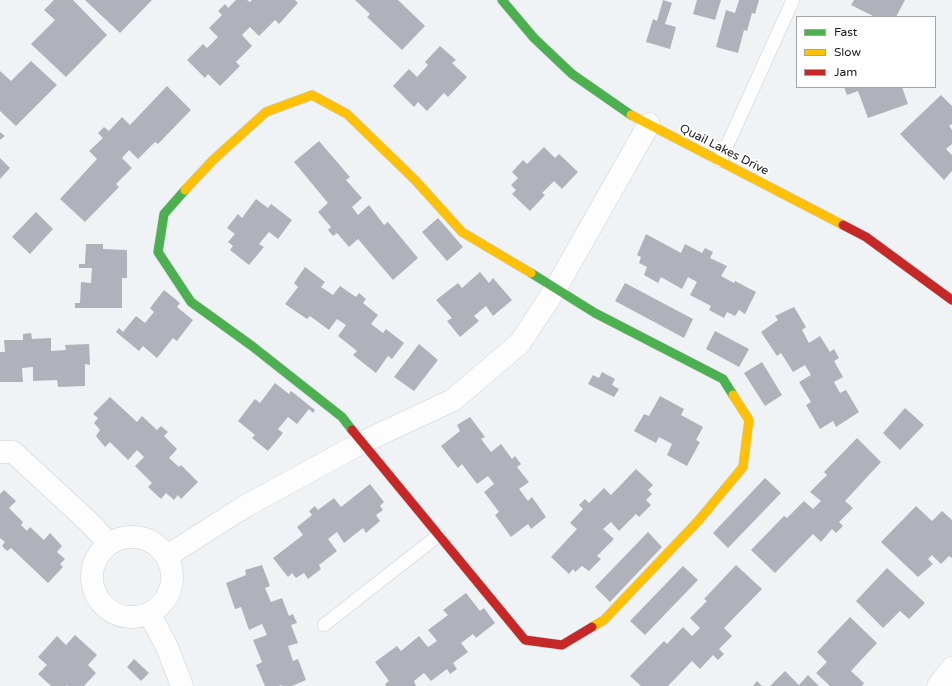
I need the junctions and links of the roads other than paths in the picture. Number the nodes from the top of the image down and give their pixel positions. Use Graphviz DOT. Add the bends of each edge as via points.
graph roads {
  1 [pos="502,0"];
  2 [pos="793,0"];
  3 [pos="649,124"];
  4 [pos="720,161"];
  5 [pos="556,288"];
  6 [pos="952,300"];
  7 [pos="363,442"];
  8 [pos="0,452"];
  9 [pos="439,535"];
  10 [pos="109,544"];
  11 [pos="166,556"];
  12 [pos="150,613"];
  13 [pos="324,624"];
  14 [pos="952,668"];
  15 [pos="182,686"];
  16 [pos="938,686"];
  1 -- 3 [label="street, Quail Lakes Drive" via="534,38 572,74 629,114"];
  2 -- 4 [label="lane"];
  3 -- 4 [label="street, Quail Lakes Drive"];
  3 -- 5 [label="street"];
  4 -- 6 [label="street, Quail Lakes Drive" via="866,237"];
  5 -- 7 [label="street" via="520,342 453,400"];
  5 -- 7 [label="street" via="462,232 347,114 312,94 266,112 213,160 164,214 158,252 191,302 342,417"];
  5 -- 9 [label="street" via="595,313 722,379 749,420 743,467 699,520 604,620 562,645 526,640"];
  7 -- 9 [label="street"];
  7 -- 11 [label="street" via="244,507"];
  8 -- 10 [label="street" via="13,452"];
  9 -- 13 [label="lane"];
  10 -- 11 [label="street" via="121,538 134,536 147,539 158,546"];
  10 -- 12 [label="street" via="99,553 93,565 94,591 101,603 111,612 124,616 137,617"];
  11 -- 12 [label="street" via="172,568 172,581 161,605"];
  12 -- 15 [label="street"];
  14 -- 16 [label="street"];
}
